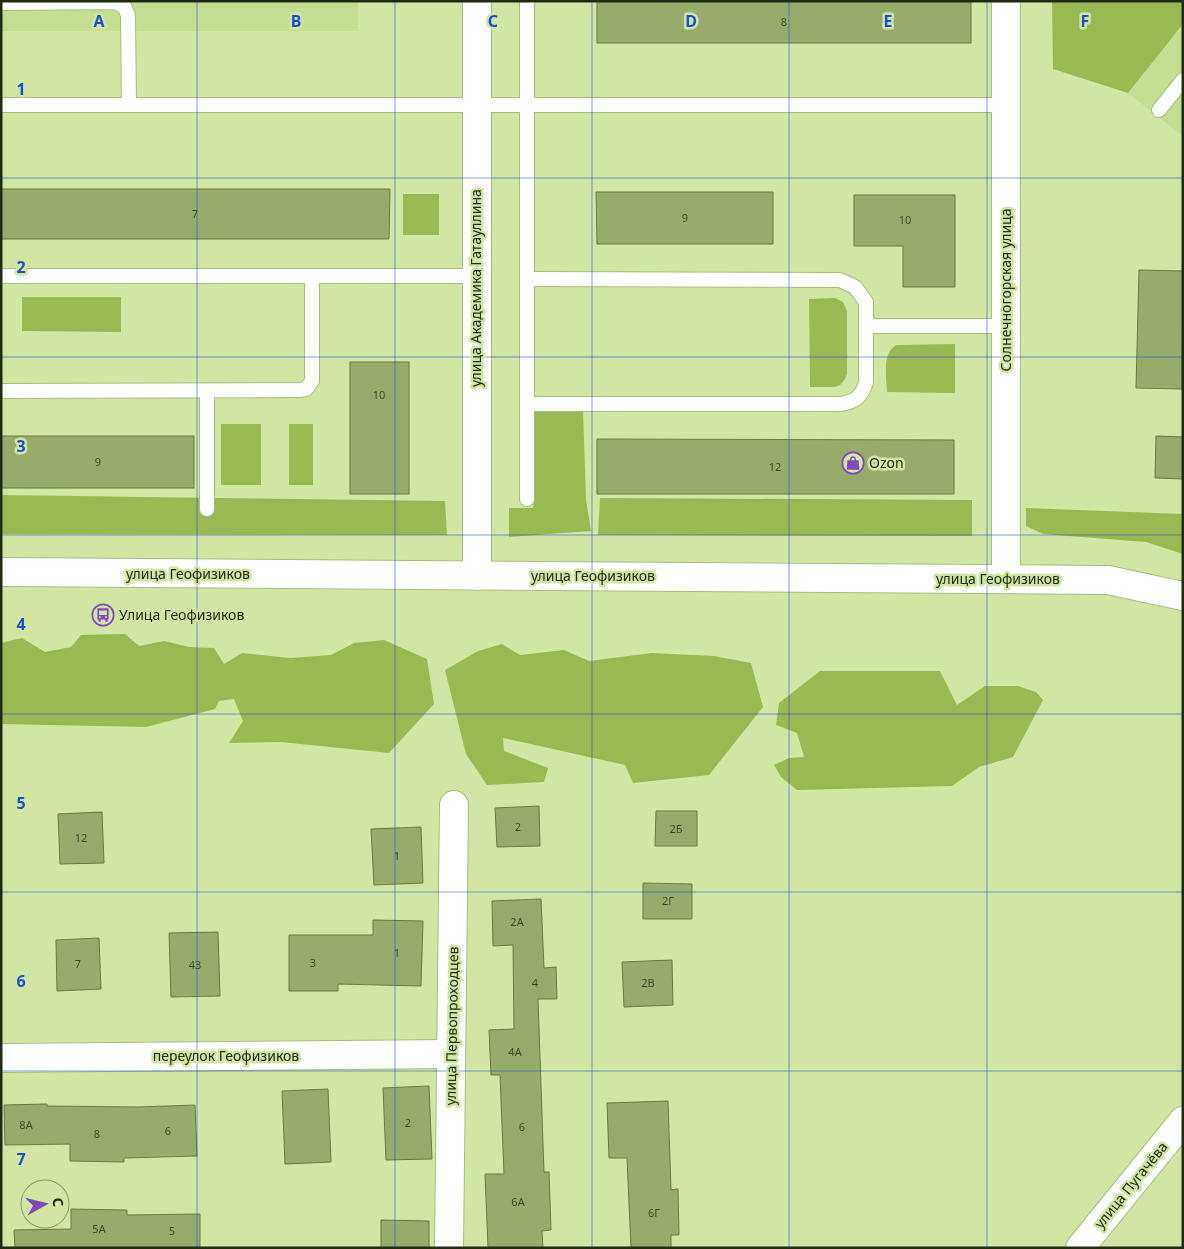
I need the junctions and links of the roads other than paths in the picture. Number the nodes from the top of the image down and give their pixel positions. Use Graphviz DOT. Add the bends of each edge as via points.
graph roads {
  1 [pos="476,1"];
  2 [pos="527,1"];
  3 [pos="1006,1"];
  4 [pos="98,2"];
  5 [pos="1,3"];
  6 [pos="1183,80"];
  7 [pos="1,105"];
  8 [pos="129,105"];
  9 [pos="476,105"];
  10 [pos="527,105"];
  11 [pos="1006,105"];
  12 [pos="1159,110"];
  13 [pos="1,276"];
  14 [pos="312,276"];
  15 [pos="476,276"];
  16 [pos="527,279"];
  17 [pos="866,326"];
  18 [pos="1006,326"];
  19 [pos="1,391"];
  20 [pos="207,391"];
  21 [pos="527,404"];
  22 [pos="526,499"];
  23 [pos="207,509"];
  24 [pos="1,572"];
  25 [pos="477,576"];
  26 [pos="1006,579"];
  27 [pos="1183,596"];
  28 [pos="454,805"];
  29 [pos="451,1054"];
  30 [pos="1,1058"];
  31 [pos="1183,1122"];
  32 [pos="449,1248"];
  33 [pos="1080,1248"];
  1 -- 9 [label="street, улица Академика Гатауллина"];
  2 -- 10 [label="lane"];
  3 -- 11 [label="street, Солнечногорская улица"];
  4 -- 5 [label="lane"];
  4 -- 8 [label="lane" via="120,3 127,10"];
  6 -- 12 [label="lane"];
  7 -- 8 [label="lane"];
  8 -- 9 [label="lane"];
  9 -- 10 [label="lane"];
  9 -- 15 [label="street, улица Академика Гатауллина"];
  10 -- 11 [label="lane"];
  10 -- 16 [label="lane"];
  11 -- 18 [label="street, Солнечногорская улица"];
  13 -- 14 [label="lane"];
  14 -- 15 [label="lane"];
  14 -- 20 [label="lane" via="310,385 299,390"];
  15 -- 25 [label="street, улица Академика Гатауллина"];
  16 -- 17 [label="lane" via="840,280 861,293 866,302"];
  16 -- 21 [label="lane"];
  17 -- 18 [label="lane"];
  17 -- 21 [label="lane" via="866,382 864,390 851,403"];
  18 -- 26 [label="street, Солнечногорская улица"];
  19 -- 20 [label="lane"];
  20 -- 23 [label="lane"];
  21 -- 22 [label="lane"];
  24 -- 25 [label="street, улица Геофизиков"];
  25 -- 26 [label="street, улица Геофизиков"];
  26 -- 27 [label="street, улица Геофизиков" via="1108,580"];
  28 -- 29 [label="street, улица Первопроходцев"];
  29 -- 30 [label="street, переулок Геофизиков"];
  29 -- 32 [label="street, улица Первопроходцев"];
  31 -- 33 [label="street, улица Пугачёва"];
}
